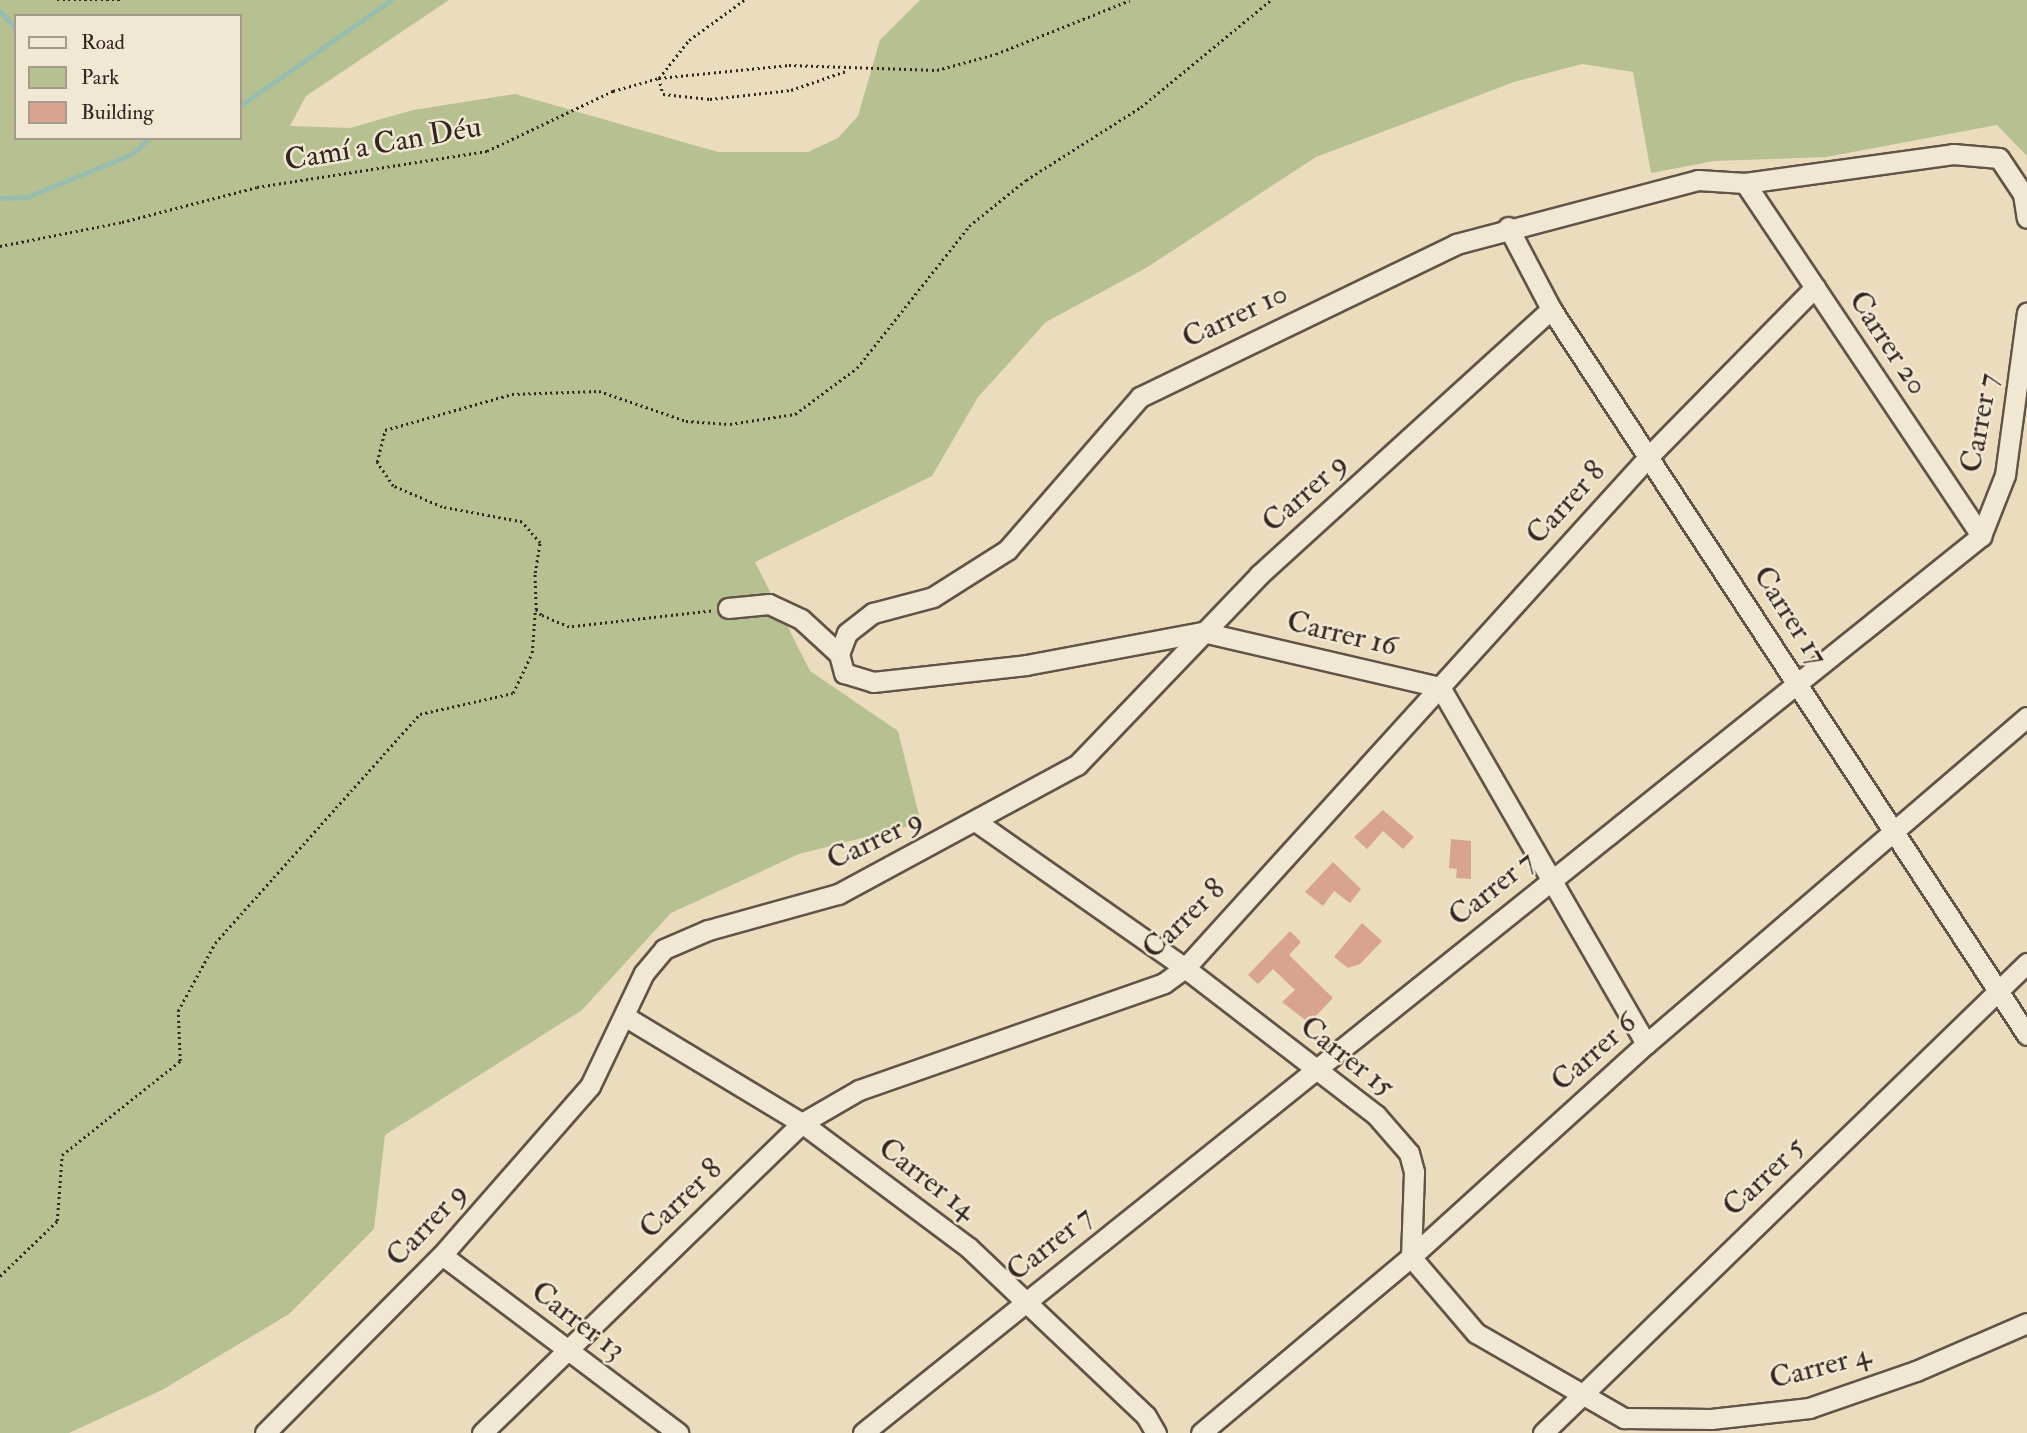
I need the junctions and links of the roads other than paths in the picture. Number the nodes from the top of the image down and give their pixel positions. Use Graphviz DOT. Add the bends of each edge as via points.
graph roads {
  1 [pos="1745,183"];
  2 [pos="2027,218"];
  3 [pos="1508,227"];
  4 [pos="1815,287"];
  5 [pos="1551,309"];
  6 [pos="2027,313"];
  7 [pos="1651,454"];
  8 [pos="1980,536"];
  9 [pos="728,608"];
  10 [pos="1203,632"];
  11 [pos="839,654"];
  12 [pos="1798,684"];
  13 [pos="1440,687"];
  14 [pos="2027,717"];
  15 [pos="978,822"];
  16 [pos="1891,833"];
  17 [pos="1549,881"];
  18 [pos="2027,963"];
  19 [pos="1185,968"];
  20 [pos="1998,991"];
  21 [pos="626,1017"];
  22 [pos="2027,1035"];
  23 [pos="1646,1044"];
  24 [pos="1316,1069"];
  25 [pos="802,1123"];
  26 [pos="442,1255"];
  27 [pos="1411,1257"];
  28 [pos="1029,1299"];
  29 [pos="2027,1323"];
  30 [pos="568,1351"];
  31 [pos="1581,1396"];
  32 [pos="265,1433"];
  33 [pos="482,1433"];
  34 [pos="678,1433"];
  35 [pos="863,1433"];
  36 [pos="1156,1433"];
  37 [pos="1201,1433"];
  38 [pos="1543,1433"];
  1 -- 2 [label="street" via="1953,153 1998,158 2024,194"];
  1 -- 3 [label="street, Carrer 10" via="1699,180"];
  1 -- 4 [label="street, Carrer 20"];
  3 -- 5 [label="street, Carrer 17"];
  3 -- 11 [label="street, Carrer 10" via="1456,244 1140,397 1007,550 933,597 873,613 847,634"];
  4 -- 7 [label="street, Carrer 8"];
  4 -- 8 [label="street, Carrer 20"];
  5 -- 7 [label="street, Carrer 17"];
  5 -- 10 [label="street, Carrer 9"];
  6 -- 8 [label="street, Carrer 7" via="2005,475"];
  7 -- 12 [label="street, Carrer 17"];
  7 -- 13 [label="street, Carrer 8"];
  8 -- 12 [label="street, Carrer 7"];
  9 -- 11 [label="street" via="769,604 801,619"];
  10 -- 11 [label="street, Carrer 16" via="1026,665 873,682 844,673"];
  10 -- 13 [label="street, Carrer 16"];
  10 -- 15 [label="street, Carrer 9" via="1077,765"];
  12 -- 16 [label="street, Carrer 17"];
  12 -- 17 [label="street, Carrer 7"];
  13 -- 17 [label="street"];
  13 -- 19 [label="street, Carrer 8"];
  14 -- 16 [label="street, Carrer 6"];
  15 -- 19 [label="street, Carrer 15"];
  15 -- 21 [label="street, Carrer 9" via="838,894 708,930 664,948 644,973"];
  16 -- 20 [label="street, Carrer 17"];
  16 -- 23 [label="street, Carrer 6"];
  17 -- 23 [label="street"];
  17 -- 24 [label="street, Carrer 7"];
  18 -- 20 [label="street, Carrer 5"];
  19 -- 24 [label="street, Carrer 15"];
  19 -- 25 [label="street, Carrer 8" via="1164,983 859,1090"];
  20 -- 22 [label="street, Carrer 17"];
  20 -- 31 [label="street, Carrer 5"];
  21 -- 25 [label="street, Carrer 14"];
  21 -- 26 [label="street, Carrer 9" via="590,1086"];
  23 -- 27 [label="street, Carrer 6"];
  24 -- 27 [label="street, Carrer 15" via="1376,1115 1409,1153 1414,1172"];
  24 -- 28 [label="street, Carrer 7"];
  25 -- 28 [label="street, Carrer 14" via="968,1247"];
  25 -- 30 [label="street, Carrer 8"];
  26 -- 30 [label="street, Carrer 13"];
  26 -- 32 [label="street, Carrer 9"];
  27 -- 31 [label="street" via="1476,1333"];
  27 -- 37 [label="street, Carrer 6"];
  28 -- 35 [label="street, Carrer 7"];
  28 -- 36 [label="street, Carrer 14" via="1146,1416"];
  29 -- 31 [label="street, Carrer 4" via="1916,1371 1809,1408 1711,1419 1624,1418"];
  30 -- 33 [label="street, Carrer 8"];
  30 -- 34 [label="street, Carrer 13"];
  31 -- 38 [label="street, Carrer 5"];
}
